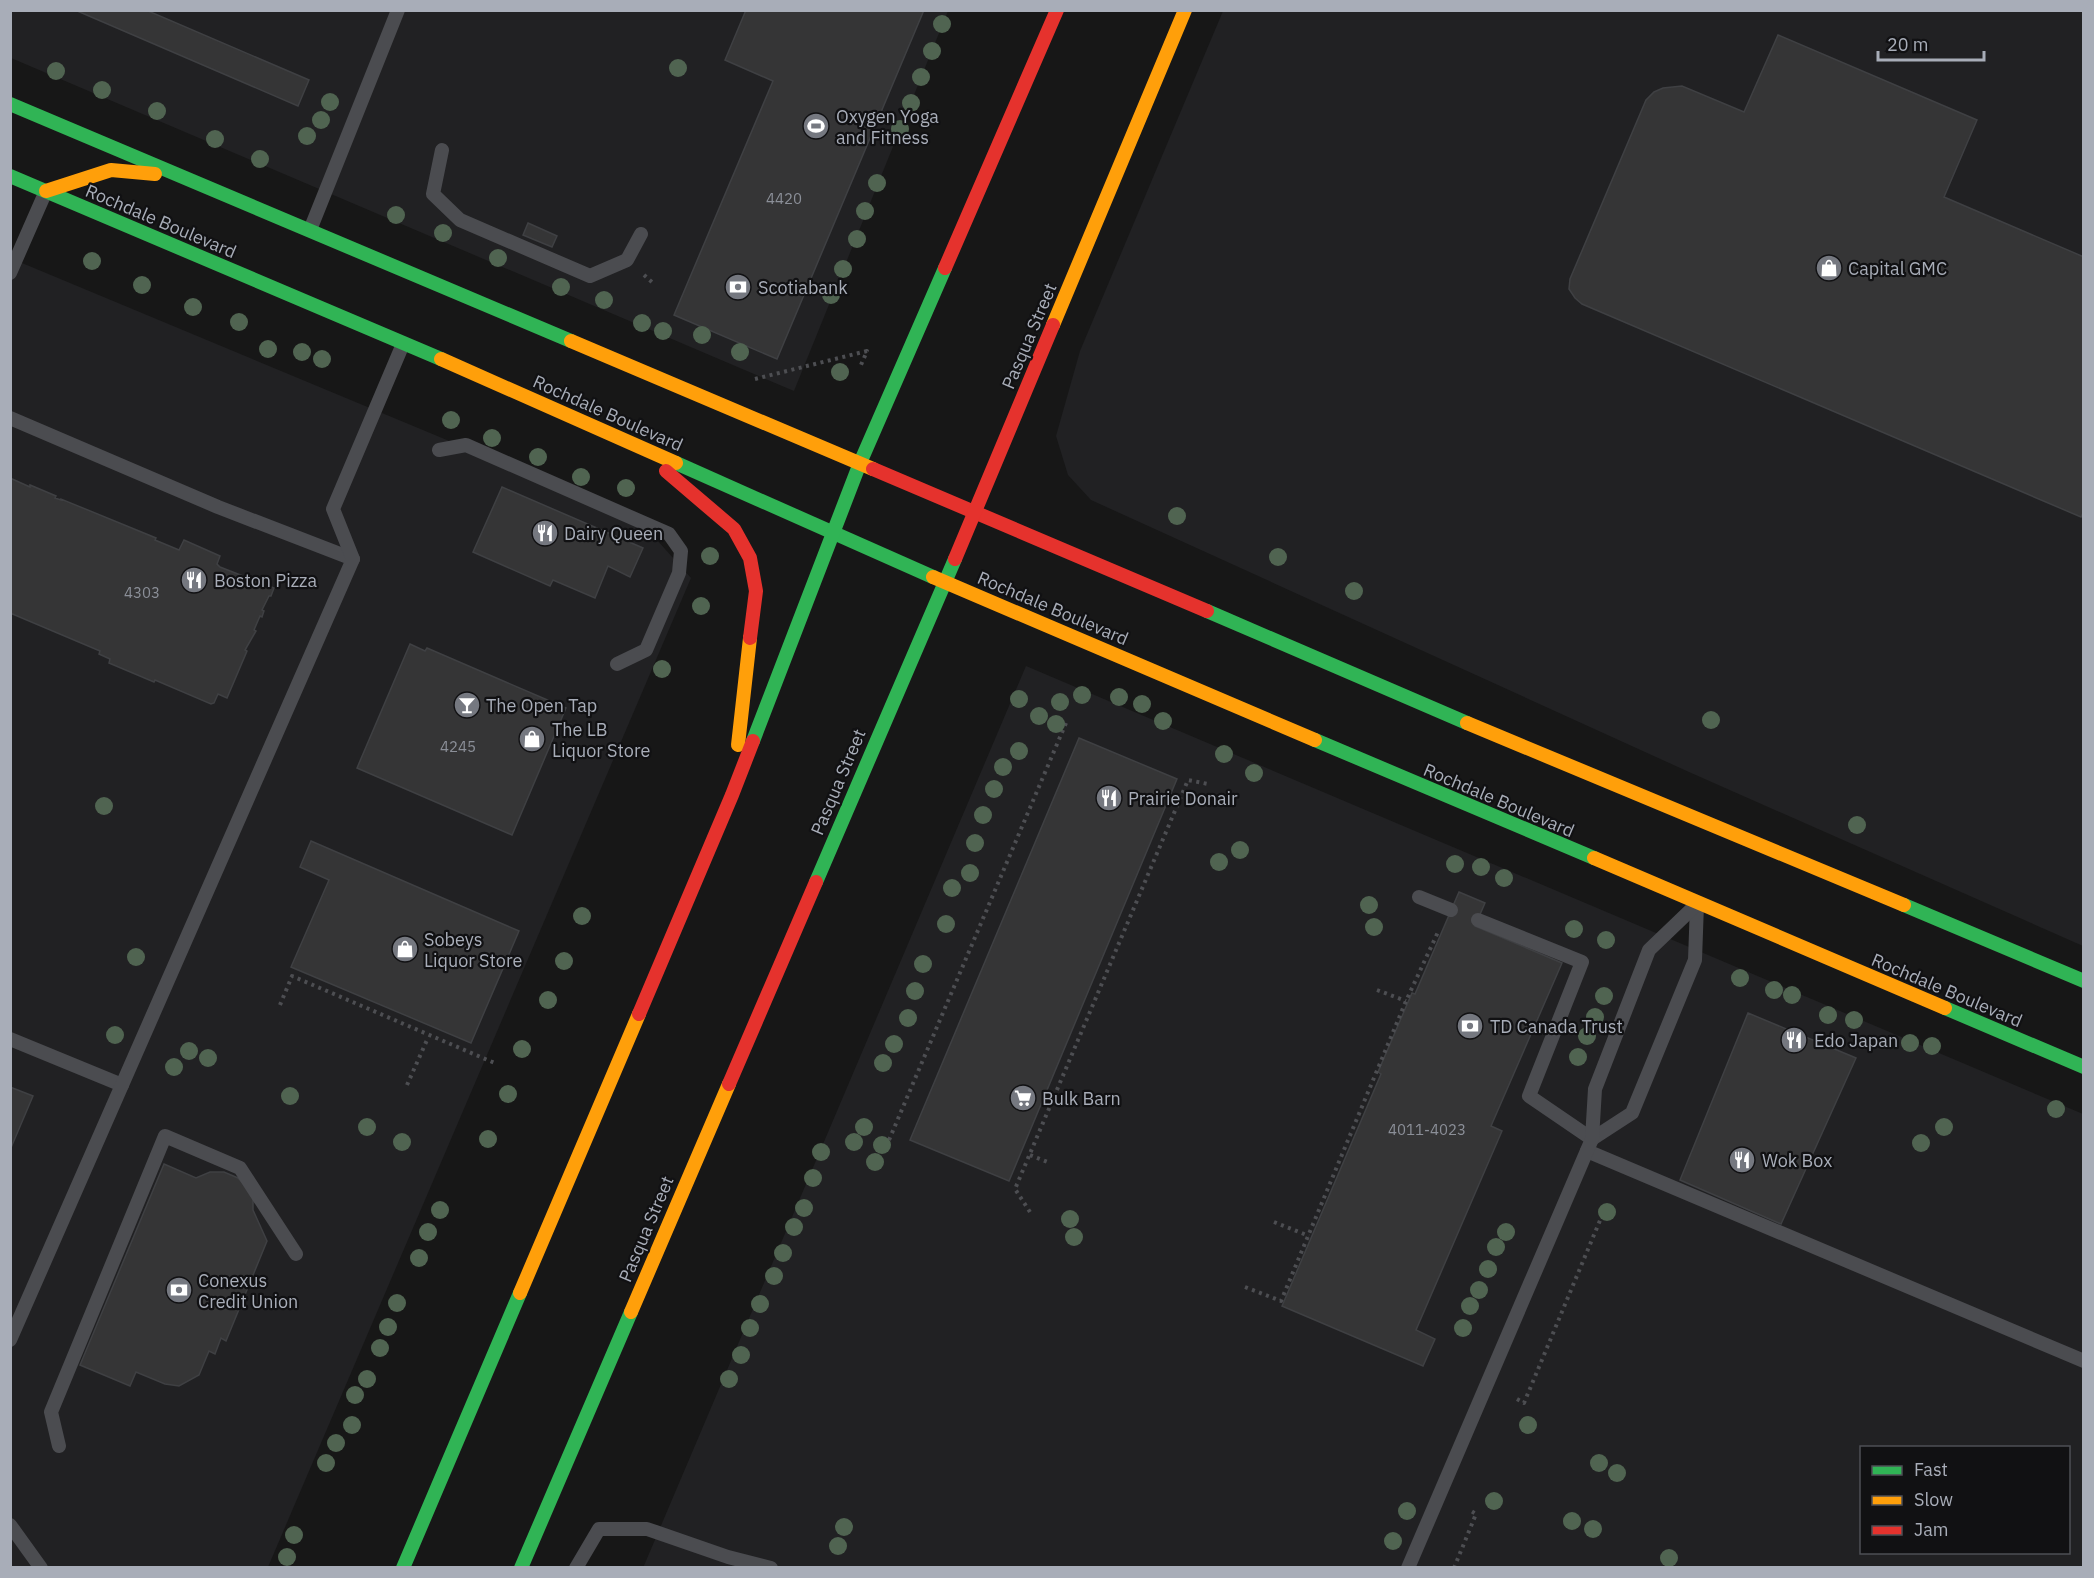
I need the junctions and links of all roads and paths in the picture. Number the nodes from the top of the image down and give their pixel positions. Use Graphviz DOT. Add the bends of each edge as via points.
graph roads {
  1 [pos="398,10"];
  2 [pos="1057,10"];
  3 [pos="1185,10"];
  4 [pos="10,104"];
  5 [pos="442,150"];
  6 [pos="10,176"];
  7 [pos="183,177"];
  8 [pos="46,191"];
  9 [pos="310,230"];
  10 [pos="641,234"];
  11 [pos="10,273"];
  12 [pos="403,344"];
  13 [pos="860,369"];
  14 [pos="754,380"];
  15 [pos="10,418"];
  16 [pos="627,441"];
  17 [pos="439,450"];
  18 [pos="860,463"];
  19 [pos="975,512"];
  20 [pos="832,532"];
  21 [pos="353,559"];
  22 [pos="944,581"];
  23 [pos="617,664"];
  24 [pos="1066,723"];
  25 [pos="1208,784"];
  26 [pos="732,795"];
  27 [pos="1419,897"];
  28 [pos="1696,904"];
  29 [pos="1451,910"];
  30 [pos="1478,920"];
  31 [pos="1438,931"];
  32 [pos="2084,981"];
  33 [pos="1377,990"];
  34 [pos="1406,1001"];
  35 [pos="279,1005"];
  36 [pos="10,1038"];
  37 [pos="427,1040"];
  38 [pos="496,1064"];
  39 [pos="2084,1067"];
  40 [pos="122,1085"];
  41 [pos="407,1085"];
  42 [pos="889,1140"];
  43 [pos="1590,1145"];
  44 [pos="1030,1155"];
  45 [pos="1050,1163"];
  46 [pos="1030,1212"];
  47 [pos="1601,1218"];
  48 [pos="1274,1222"];
  49 [pos="1309,1236"];
  50 [pos="296,1254"];
  51 [pos="1245,1287"];
  52 [pos="12,1334"];
  53 [pos="2084,1362"];
  54 [pos="1517,1399"];
  55 [pos="59,1446"];
  56 [pos="1471,1511"];
  57 [pos="10,1525"];
  58 [pos="41,1568"];
  59 [pos="403,1568"];
  60 [pos="521,1568"];
  61 [pos="576,1568"];
  62 [pos="771,1568"];
  63 [pos="1408,1568"];
  64 [pos="1454,1568"];
  1 -- 9 [label="lane"];
  2 -- 18 [label="main road"];
  3 -- 19 [label="main road, Pasqua Street"];
  4 -- 7 [label="main road"];
  5 -- 10 [label="lane" via="433,194 460,220 590,276 627,260"];
  6 -- 8 [label="main road, Rochdale Boulevard"];
  7 -- 8 [label="main road" via="111,170"];
  7 -- 9 [label="main road"];
  8 -- 11 [label="lane"];
  8 -- 12 [label="main road, Rochdale Boulevard"];
  9 -- 18 [label="main road"];
  12 -- 16 [label="main road, Rochdale Boulevard"];
  12 -- 21 [label="lane" via="333,509"];
  13 -- 14 [label="path" via="867,351"];
  15 -- 21 [label="lane" via="218,507"];
  16 -- 20 [label="main road, Rochdale Boulevard"];
  16 -- 26 [label="main road" via="734,529 750,558 756,591"];
  17 -- 23 [label="lane" via="466,445 669,534 681,551 679,573 646,651"];
  18 -- 19 [label="main road"];
  18 -- 20 [label="main road"];
  19 -- 22 [label="main road, Pasqua Street"];
  19 -- 32 [label="main road" via="1524,748"];
  20 -- 22 [label="main road, Rochdale Boulevard"];
  20 -- 26 [label="main road"];
  21 -- 40 [label="lane"];
  22 -- 28 [label="main road, Rochdale Boulevard"];
  22 -- 60 [label="main road, Pasqua Street"];
  24 -- 42 [label="path"];
  25 -- 44 [label="path" via="1188,780"];
  26 -- 59 [label="main road"];
  27 -- 29 [label="lane"];
  28 -- 39 [label="main road, Rochdale Boulevard"];
  28 -- 43 [label="lane" via="1649,950 1595,1089"];
  28 -- 43 [label="lane" via="1695,960 1632,1113"];
  30 -- 43 [label="lane" via="1582,962 1528,1096"];
  31 -- 34 [label="path"];
  33 -- 34 [label="path"];
  34 -- 49 [label="path"];
  35 -- 38 [label="path" via="292,976"];
  36 -- 40 [label="lane"];
  37 -- 41 [label="path"];
  40 -- 52 [label="lane"];
  43 -- 53 [label="lane"];
  43 -- 63 [label="lane"];
  44 -- 45 [label="path"];
  44 -- 46 [label="path" via="1016,1189"];
  47 -- 54 [label="path" via="1524,1403"];
  48 -- 49 [label="path"];
  49 -- 51 [label="path" via="1281,1301"];
  50 -- 55 [label="lane" via="240,1168 165,1136 51,1412"];
  56 -- 64 [label="path" via="1476,1514"];
  57 -- 58 [label="lane"];
  61 -- 62 [label="lane" via="599,1529 647,1529"];
}
